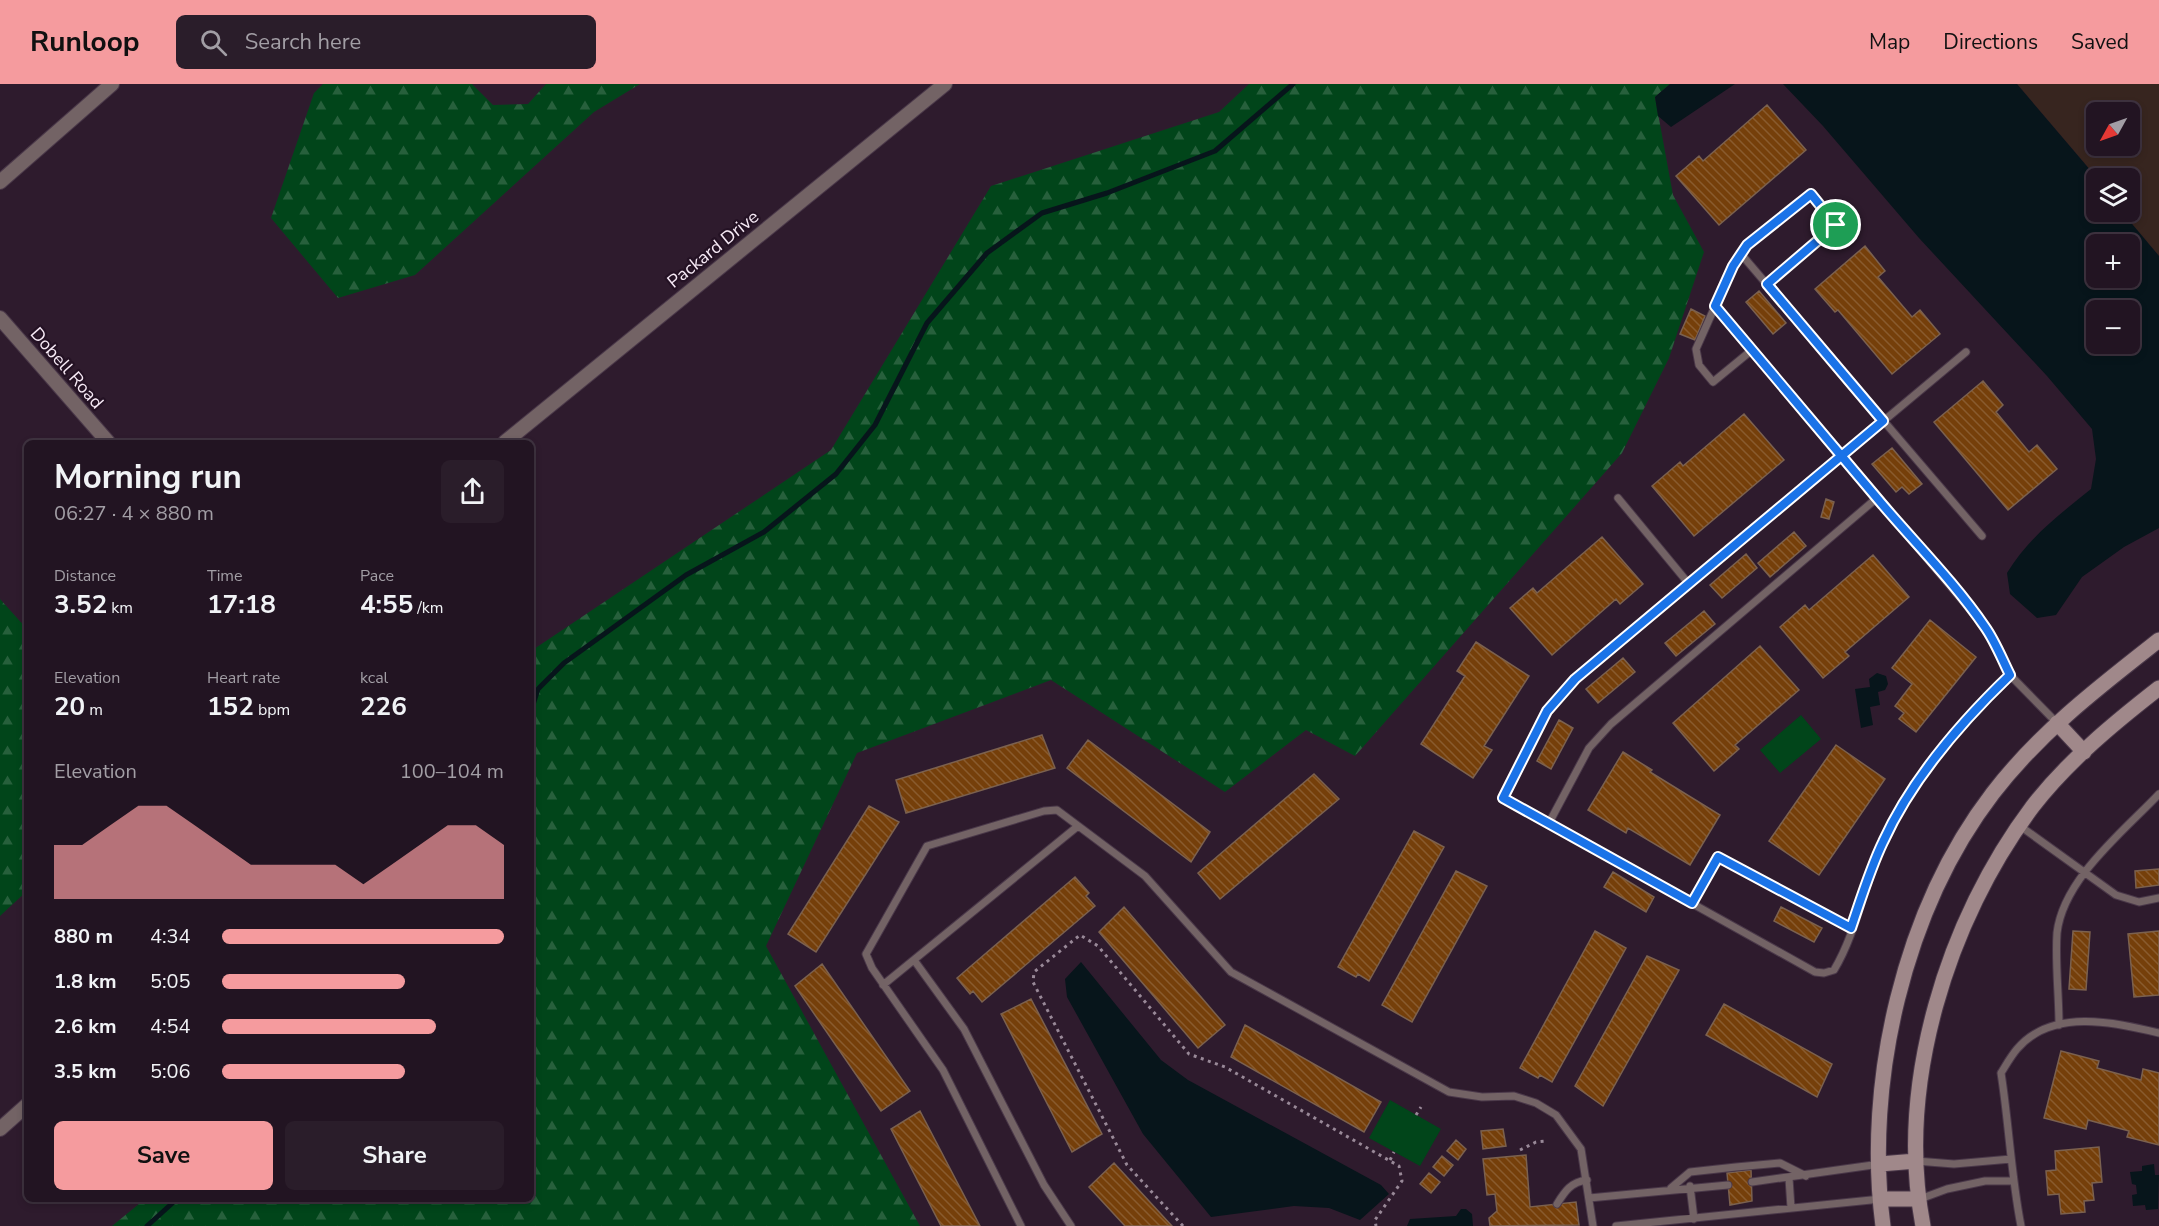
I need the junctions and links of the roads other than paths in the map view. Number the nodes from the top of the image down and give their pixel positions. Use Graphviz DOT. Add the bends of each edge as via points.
graph roads {
  1 [pos="112,84"];
  2 [pos="945,84"];
  3 [pos="0,182"];
  4 [pos="1741,254"];
  5 [pos="1767,284"];
  6 [pos="1715,306"];
  7 [pos="0,318"];
  8 [pos="1752,350"];
  9 [pos="1966,352"];
  10 [pos="1883,421"];
  11 [pos="106,440"];
  12 [pos="507,440"];
  13 [pos="1842,456"];
  14 [pos="1618,498"];
  15 [pos="1877,498"];
  16 [pos="1982,537"];
  17 [pos="1689,584"];
  18 [pos="2159,640"];
  19 [pos="2010,675"];
  20 [pos="2159,688"];
  21 [pos="2056,723"];
  22 [pos="2084,752"];
  23 [pos="2159,794"];
  24 [pos="1549,823"];
  25 [pos="1078,826"];
  26 [pos="2020,826"];
  27 [pos="2085,872"];
  28 [pos="2159,898"];
  29 [pos="1692,903"];
  30 [pos="1851,928"];
  31 [pos="914,960"];
  32 [pos="883,985"];
  33 [pos="2059,1025"];
  34 [pos="2159,1033"];
  35 [pos="24,1108"];
  36 [pos="0,1129"];
  37 [pos="2011,1159"];
  38 [pos="1916,1161"];
  39 [pos="1880,1164"];
  40 [pos="1806,1176"];
  41 [pos="1789,1178"];
  42 [pos="1587,1180"];
  43 [pos="2012,1181"];
  44 [pos="1752,1182"];
  45 [pos="1728,1185"];
  46 [pos="1690,1186"];
  47 [pos="1671,1188"];
  48 [pos="1589,1198"];
  49 [pos="1881,1199"];
  50 [pos="1917,1199"];
  51 [pos="1557,1204"];
  52 [pos="1791,1208"];
  53 [pos="1694,1219"];
  54 [pos="1021,1226"];
  55 [pos="1071,1226"];
  56 [pos="1593,1226"];
  57 [pos="1616,1226"];
  58 [pos="1883,1226"];
  59 [pos="1923,1226"];
  60 [pos="2021,1226"];
  1 -- 3 [label="street"];
  2 -- 12 [label="street, Packard Drive"];
  4 -- 5 [label="lane"];
  4 -- 5 [label="lane" via="1811,194 1836,225"];
  4 -- 6 [label="lane"];
  5 -- 10 [label="lane"];
  6 -- 8 [label="lane"];
  6 -- 8 [label="lane" via="1696,349 1699,365 1713,382"];
  7 -- 11 [label="street, Dobell Road"];
  8 -- 13 [label="lane"];
  9 -- 10 [label="lane"];
  10 -- 13 [label="lane"];
  10 -- 16 [label="lane"];
  13 -- 15 [label="lane"];
  13 -- 17 [label="lane"];
  14 -- 17 [label="lane"];
  15 -- 19 [label="lane" via="1985,627"];
  15 -- 24 [label="lane" via="1611,724 1589,748"];
  17 -- 24 [label="lane" via="1575,679 1547,711 1503,798"];
  18 -- 21 [label="street"];
  19 -- 21 [label="lane"];
  19 -- 30 [label="lane" via="1952,734 1916,786 1884,840"];
  20 -- 22 [label="street"];
  21 -- 22 [label="street"];
  21 -- 39 [label="street" via="1992,794 1922,919 1886,1046"];
  22 -- 26 [label="street" via="2034,805"];
  23 -- 27 [label="lane"];
  24 -- 29 [label="lane"];
  25 -- 31 [label="lane"];
  25 -- 32 [label="lane" via="1057,810 1044,811 927,846 866,954"];
  25 -- 42 [label="lane" via="1145,876 1230,972 1449,1092 1514,1096 1556,1115 1581,1149"];
  26 -- 27 [label="lane"];
  26 -- 38 [label="street" via="1969,914 1936,998 1917,1114"];
  27 -- 28 [label="lane" via="2116,895 2139,902"];
  27 -- 33 [label="lane" via="2065,905 2057,932"];
  29 -- 30 [label="lane" via="1718,857"];
  29 -- 30 [label="lane" via="1815,972 1834,970"];
  31 -- 32 [label="lane"];
  31 -- 55 [label="lane" via="964,1029 1044,1185"];
  32 -- 54 [label="lane" via="943,1070"];
  33 -- 34 [label="lane" via="2102,1021"];
  33 -- 37 [label="lane" via="2040,1032 2018,1048 2001,1072"];
  35 -- 36 [label="street"];
  37 -- 38 [label="lane" via="1954,1164"];
  37 -- 43 [label="lane"];
  38 -- 39 [label="street"];
  38 -- 50 [label="street"];
  39 -- 40 [label="lane"];
  39 -- 49 [label="street"];
  40 -- 41 [label="lane"];
  40 -- 47 [label="lane" via="1780,1163 1690,1172"];
  41 -- 44 [label="lane"];
  41 -- 52 [label="lane"];
  42 -- 48 [label="lane"];
  42 -- 51 [label="lane" via="1566,1190"];
  43 -- 50 [label="lane" via="1985,1181"];
  43 -- 60 [label="lane"];
  45 -- 46 [label="lane"];
  46 -- 47 [label="lane"];
  46 -- 53 [label="lane"];
  47 -- 48 [label="lane"];
  48 -- 56 [label="lane"];
  49 -- 50 [label="street"];
  49 -- 52 [label="lane"];
  49 -- 58 [label="street"];
  50 -- 59 [label="street"];
  52 -- 53 [label="lane"];
  53 -- 57 [label="lane"];
}
